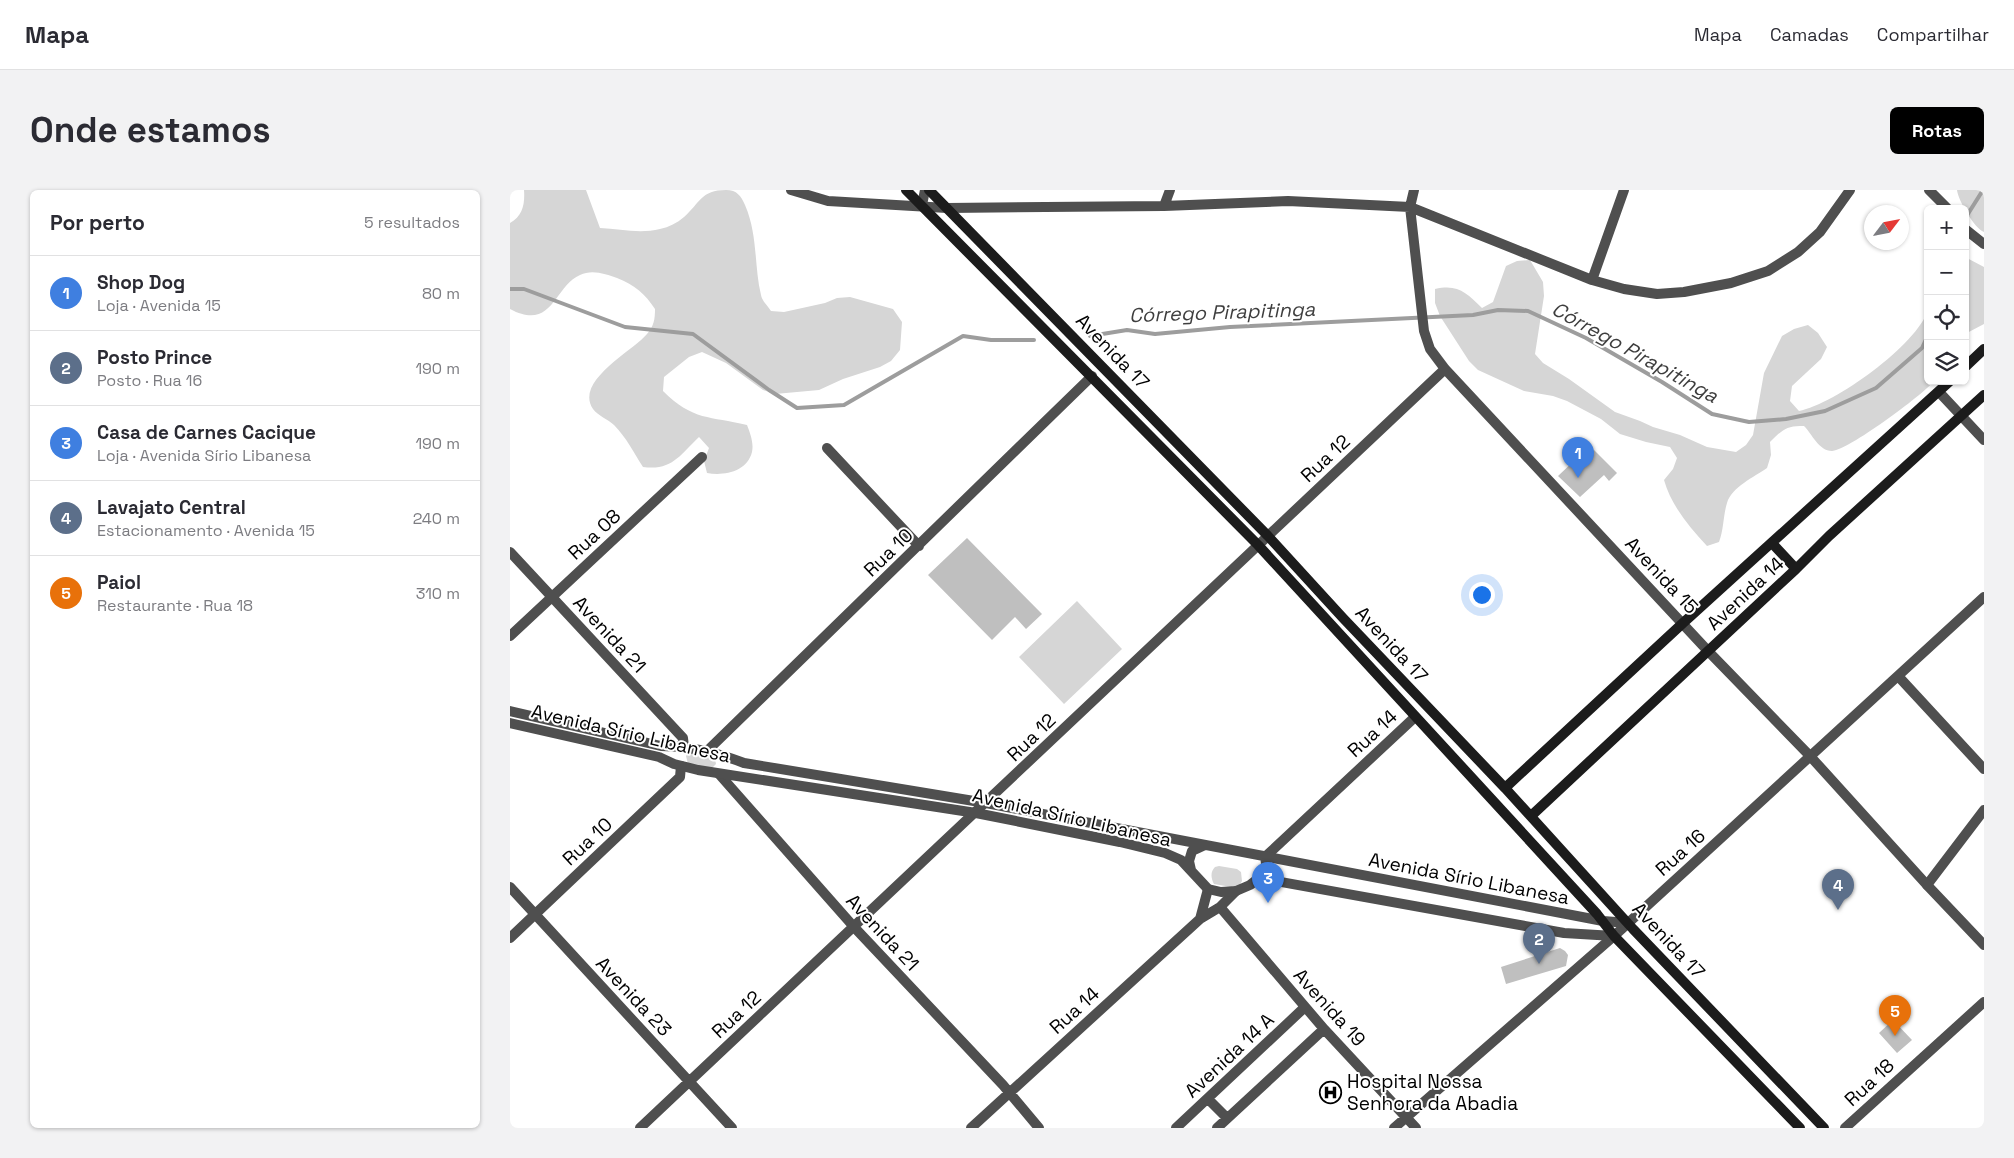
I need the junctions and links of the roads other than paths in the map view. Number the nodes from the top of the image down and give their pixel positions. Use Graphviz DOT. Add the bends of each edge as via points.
graph roads {
  1 [pos="791,190"];
  2 [pos="906,190"];
  3 [pos="925,190"];
  4 [pos="929,190"];
  5 [pos="1170,190"];
  6 [pos="1414,190"];
  7 [pos="1624,190"];
  8 [pos="1850,190"];
  9 [pos="1929,190"];
  10 [pos="1944,205"];
  11 [pos="922,206"];
  12 [pos="1164,206"];
  13 [pos="1410,207"];
  14 [pos="946,208"];
  15 [pos="1969,232"];
  16 [pos="1984,244"];
  17 [pos="1592,280"];
  18 [pos="1984,349"];
  19 [pos="1093,356"];
  20 [pos="1969,363"];
  21 [pos="1083,366"];
  22 [pos="1445,369"];
  23 [pos="1110,373"];
  24 [pos="1096,380"];
  25 [pos="1946,385"];
  26 [pos="1939,392"];
  27 [pos="1984,395"];
  28 [pos="1961,416"];
  29 [pos="1984,440"];
  30 [pos="826,448"];
  31 [pos="702,457"];
  32 [pos="1268,536"];
  33 [pos="1772,543"];
  34 [pos="1258,545"];
  35 [pos="919,546"];
  36 [pos="510,552"];
  37 [pos="1796,569"];
  38 [pos="1984,597"];
  39 [pos="552,598"];
  40 [pos="1683,623"];
  41 [pos="510,636"];
  42 [pos="1708,651"];
  43 [pos="1898,676"];
  44 [pos="510,711"];
  45 [pos="1415,717"];
  46 [pos="510,722"];
  47 [pos="684,747"];
  48 [pos="706,751"];
  49 [pos="724,756"];
  50 [pos="1810,756"];
  51 [pos="681,766"];
  52 [pos="1984,770"];
  53 [pos="720,774"];
  54 [pos="1505,788"];
  55 [pos="986,803"];
  56 [pos="1984,810"];
  57 [pos="976,813"];
  58 [pos="1531,816"];
  59 [pos="1205,845"];
  60 [pos="1265,857"];
  61 [pos="1191,870"];
  62 [pos="1259,878"];
  63 [pos="1927,885"];
  64 [pos="510,887"];
  65 [pos="1208,889"];
  66 [pos="1236,891"];
  67 [pos="1220,906"];
  68 [pos="535,914"];
  69 [pos="1200,919"];
  70 [pos="1603,921"];
  71 [pos="1628,923"];
  72 [pos="854,927"];
  73 [pos="1614,936"];
  74 [pos="510,938"];
  75 [pos="1984,945"];
  76 [pos="1984,1002"];
  77 [pos="1305,1007"];
  78 [pos="1324,1028"];
  79 [pos="689,1082"];
  80 [pos="1008,1094"];
  81 [pos="1208,1099"];
  82 [pos="1406,1117"];
  83 [pos="1228,1118"];
  84 [pos="640,1128"];
  85 [pos="732,1128"];
  86 [pos="972,1128"];
  87 [pos="1039,1128"];
  88 [pos="1176,1128"];
  89 [pos="1217,1128"];
  90 [pos="1394,1128"];
  91 [pos="1416,1128"];
  92 [pos="1800,1128"];
  93 [pos="1824,1128"];
  94 [pos="1844,1128"];
  1 -- 11 [label="street" via="828,201"];
  2 -- 11 [label="main road, Avenida 17"];
  3 -- 11 [label="street"];
  4 -- 14 [label="main road, Avenida 17"];
  5 -- 12 [label="street"];
  6 -- 13 [label="street, Avenida 15"];
  7 -- 17 [label="street"];
  8 -- 17 [label="street" via="1820,232 1798,252 1768,271 1731,283 1657,294"];
  9 -- 10 [label="street"];
  11 -- 14 [label="street"];
  11 -- 21 [label="main road, Avenida 17"];
  12 -- 13 [label="street" via="1288,201"];
  12 -- 14 [label="street"];
  13 -- 17 [label="street"];
  13 -- 22 [label="street, Avenida 15" via="1424,331 1430,349"];
  14 -- 19 [label="main road, Avenida 17"];
  15 -- 16 [label="street"];
  18 -- 20 [label="main road"];
  19 -- 21 [label="main road"];
  19 -- 23 [label="main road, Avenida 17"];
  21 -- 24 [label="main road, Avenida 17"];
  22 -- 32 [label="street, Rua 12"];
  22 -- 40 [label="street, Avenida 15"];
  23 -- 24 [label="main road"];
  23 -- 32 [label="main road, Avenida 17"];
  24 -- 34 [label="main road, Avenida 17"];
  24 -- 35 [label="street, Rua 10"];
  25 -- 26 [label="main road, Avenida 14"];
  26 -- 28 [label="street"];
  26 -- 33 [label="main road, Avenida 14"];
  27 -- 28 [label="main road, Avenida 14"];
  28 -- 29 [label="street"];
  28 -- 37 [label="main road, Avenida 14"];
  30 -- 35 [label="street"];
  31 -- 39 [label="street, Rua 08"];
  32 -- 34 [label="street, Rua 12"];
  32 -- 54 [label="main road, Avenida 17"];
  33 -- 37 [label="main road"];
  33 -- 40 [label="main road, Avenida 14"];
  34 -- 45 [label="main road, Avenida 17"];
  34 -- 55 [label="street, Rua 12"];
  35 -- 48 [label="street, Rua 10"];
  36 -- 39 [label="street, Avenida 21"];
  37 -- 42 [label="main road, Avenida 14"];
  38 -- 43 [label="street, Rua 16"];
  39 -- 41 [label="street, Rua 08"];
  39 -- 47 [label="street, Avenida 21" via="683,738"];
  40 -- 42 [label="street, Avenida 15"];
  40 -- 54 [label="main road, Avenida 14"];
  42 -- 50 [label="street, Avenida 15"];
  42 -- 58 [label="main road, Avenida 14"];
  43 -- 50 [label="street, Rua 16"];
  43 -- 52 [label="street"];
  44 -- 47 [label="street, Avenida Sírio Libanesa" via="661,746"];
  45 -- 60 [label="street, Rua 14"];
  45 -- 70 [label="main road, Avenida 17"];
  46 -- 51 [label="street, Avenida Sírio Libanesa" via="659,757"];
  47 -- 48 [label="street, Avenida Sírio Libanesa"];
  47 -- 51 [label="street" via="677,756"];
  48 -- 49 [label="street, Avenida Sírio Libanesa"];
  49 -- 53 [label="street" via="727,766"];
  49 -- 55 [label="street, Avenida Sírio Libanesa" via="744,763"];
  50 -- 63 [label="street, Avenida 15"];
  50 -- 71 [label="street, Rua 16"];
  51 -- 53 [label="street, Avenida Sírio Libanesa"];
  51 -- 68 [label="street, Rua 10" via="680,777"];
  53 -- 57 [label="street, Avenida Sírio Libanesa"];
  53 -- 72 [label="street, Avenida 21"];
  54 -- 58 [label="main road, Avenida 17"];
  55 -- 57 [label="street, Rua 12"];
  55 -- 59 [label="street, Avenida Sírio Libanesa"];
  56 -- 63 [label="street"];
  57 -- 61 [label="street, Avenida Sírio Libanesa" via="1165,853 1181,860"];
  57 -- 72 [label="street, Rua 12"];
  58 -- 71 [label="main road, Avenida 17"];
  59 -- 60 [label="street, Avenida Sírio Libanesa"];
  59 -- 61 [label="street" via="1192,851"];
  60 -- 62 [label="street" via="1265,873"];
  60 -- 70 [label="street, Avenida Sírio Libanesa"];
  61 -- 65 [label="street, Avenida Sírio Libanesa"];
  62 -- 66 [label="street"];
  62 -- 73 [label="street, Avenida Sírio Libanesa" via="1564,933"];
  63 -- 75 [label="street, Avenida 15"];
  64 -- 68 [label="street, Avenida 23"];
  65 -- 66 [label="street"];
  65 -- 69 [label="street"];
  66 -- 67 [label="street, Rua 14"];
  67 -- 69 [label="street, Rua 14"];
  67 -- 77 [label="street, Avenida 19"];
  68 -- 74 [label="street, Rua 10"];
  68 -- 79 [label="street, Avenida 23"];
  69 -- 80 [label="street, Rua 14"];
  70 -- 71 [label="street, Avenida Sírio Libanesa"];
  70 -- 73 [label="main road, Avenida 17"];
  71 -- 73 [label="street, Rua 16"];
  71 -- 93 [label="main road, Avenida 17"];
  72 -- 79 [label="street, Rua 12"];
  72 -- 80 [label="street, Avenida 21"];
  73 -- 82 [label="street, Rua 16"];
  73 -- 92 [label="main road, Avenida 17"];
  76 -- 94 [label="street, Rua 18"];
  77 -- 78 [label="street, Avenida 19"];
  77 -- 81 [label="street, Avenida 14 A"];
  78 -- 82 [label="street, Avenida 19"];
  78 -- 83 [label="street"];
  79 -- 84 [label="street, Rua 12"];
  79 -- 85 [label="street, Avenida 23"];
  80 -- 86 [label="street, Rua 14"];
  80 -- 87 [label="street, Avenida 21"];
  81 -- 83 [label="street"];
  81 -- 88 [label="street, Avenida 14 A"];
  82 -- 90 [label="street, Rua 16"];
  82 -- 91 [label="street, Avenida 19"];
  83 -- 89 [label="street"];
}
